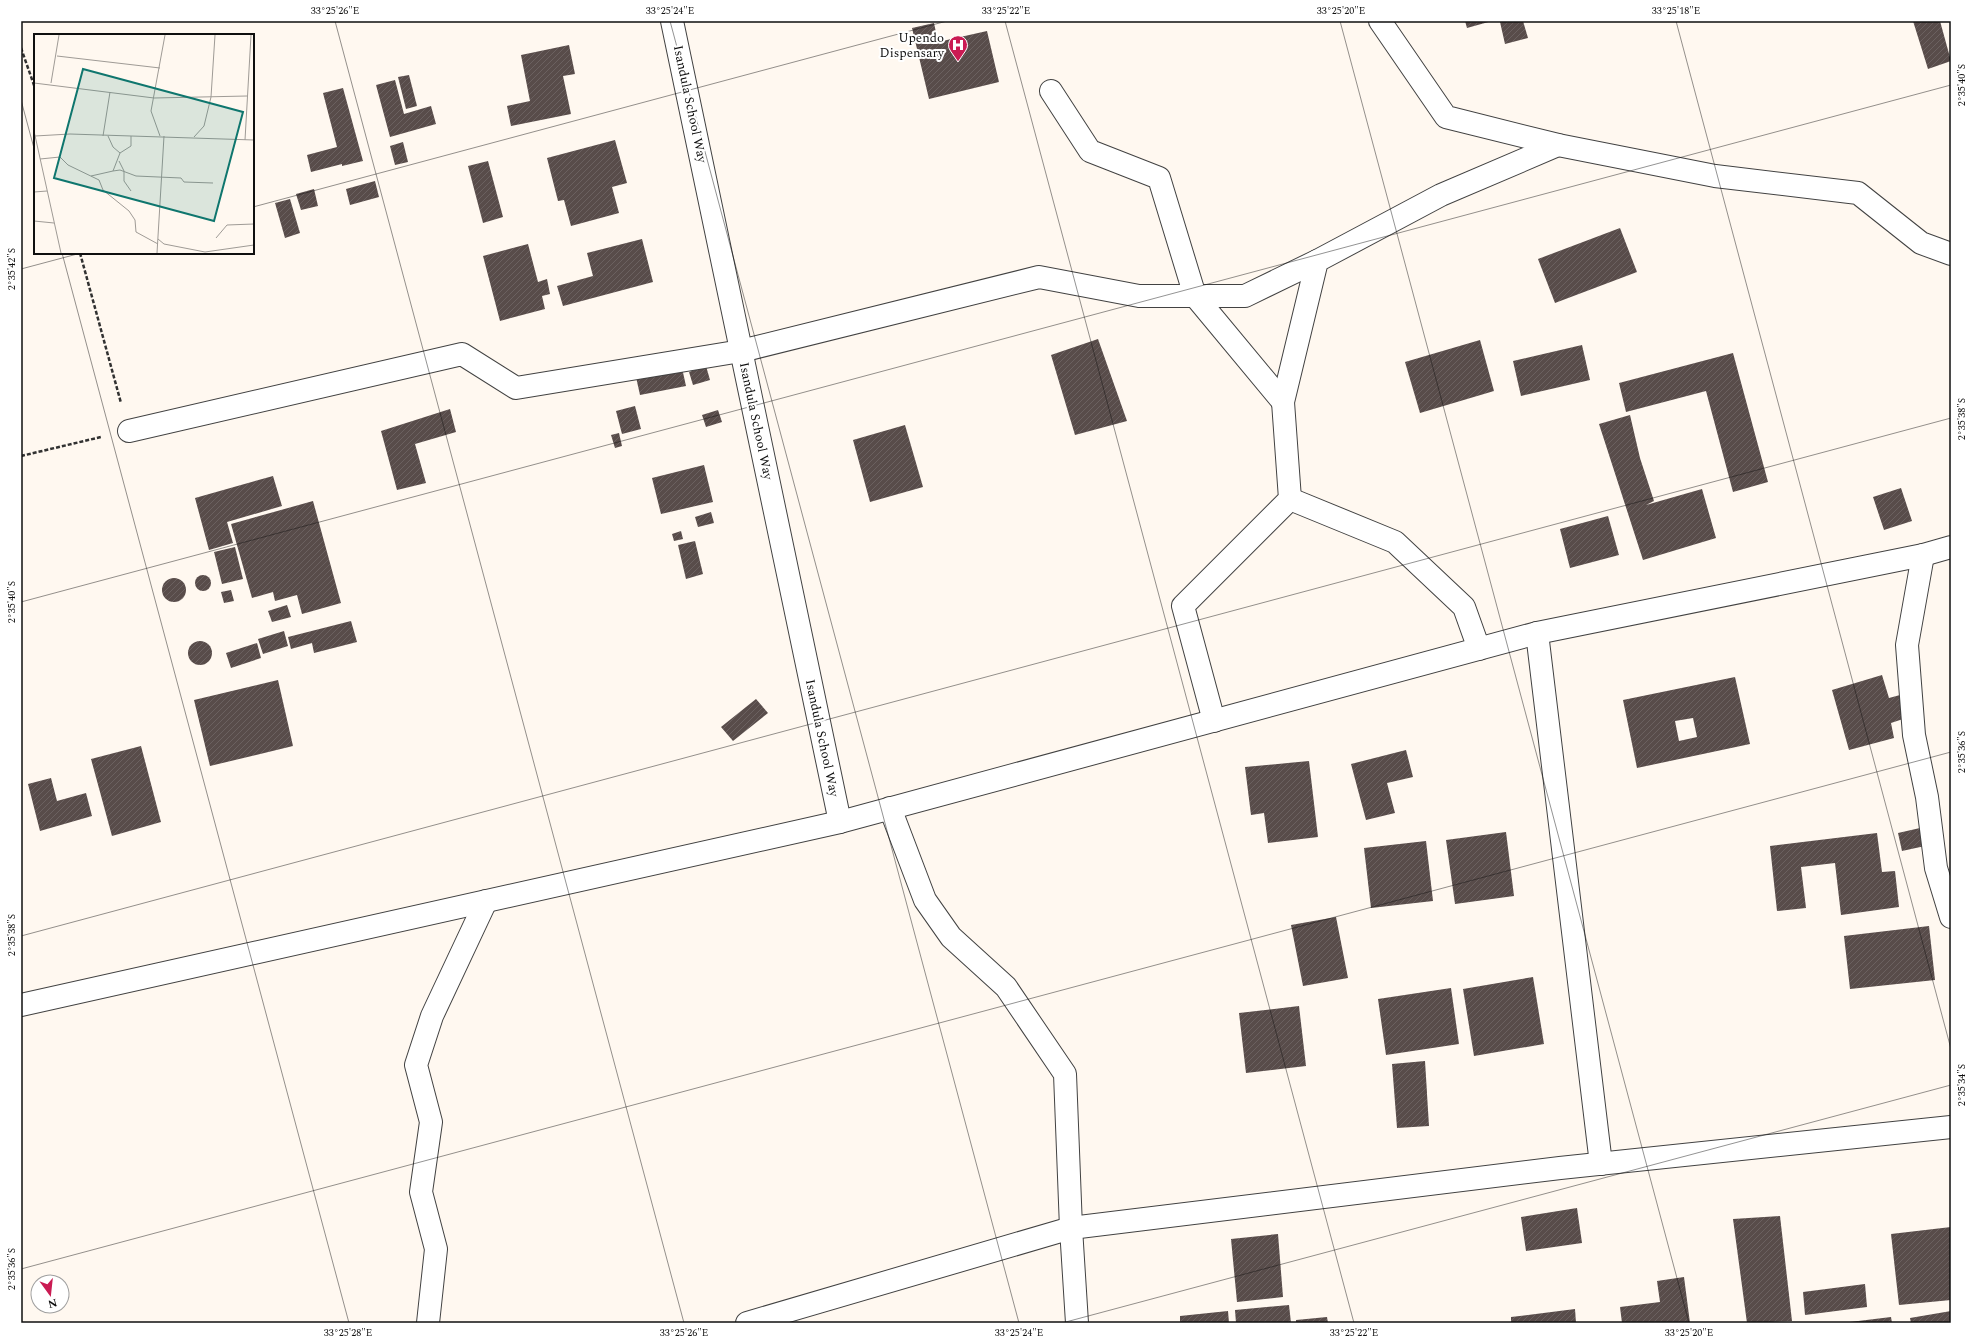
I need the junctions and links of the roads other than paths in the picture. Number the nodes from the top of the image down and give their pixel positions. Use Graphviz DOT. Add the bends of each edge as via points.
graph roads {
  1 [pos="672,21"];
  2 [pos="1380,21"];
  3 [pos="1051,91"];
  4 [pos="1558,145"];
  5 [pos="1951,254"];
  6 [pos="1317,261"];
  7 [pos="1195,296"];
  8 [pos="741,351"];
  9 [pos="1283,402"];
  10 [pos="129,431"];
  11 [pos="1290,499"];
  12 [pos="1951,547"];
  13 [pos="1923,555"];
  14 [pos="1537,633"];
  15 [pos="1479,648"];
  16 [pos="1214,721"];
  17 [pos="890,808"];
  18 [pos="840,822"];
  19 [pos="486,901"];
  20 [pos="1951,917"];
  21 [pos="21,1005"];
  22 [pos="1951,1127"];
  23 [pos="1601,1164"];
  24 [pos="1071,1228"];
  25 [pos="428,1323"];
  26 [pos="747,1323"];
  27 [pos="1077,1323"];
  1 -- 8 [label="street, Isandula School Way"];
  2 -- 4 [label="street" via="1446,117"];
  3 -- 7 [label="street" via="1090,151 1159,178"];
  4 -- 5 [label="street" via="1714,176 1858,193 1921,244"];
  4 -- 6 [label="street" via="1441,195"];
  6 -- 7 [label="street" via="1245,296"];
  6 -- 9 [label="street"];
  7 -- 8 [label="street" via="1138,296 1040,278"];
  7 -- 9 [label="street"];
  8 -- 10 [label="street" via="516,388 462,354"];
  8 -- 18 [label="street, Isandula School Way"];
  9 -- 11 [label="street"];
  11 -- 15 [label="street" via="1395,542 1464,607"];
  11 -- 16 [label="street" via="1183,606"];
  12 -- 13 [label="street"];
  13 -- 14 [label="street"];
  13 -- 20 [label="street" via="1907,645 1914,735 1927,797 1936,868"];
  14 -- 15 [label="street"];
  14 -- 23 [label="street"];
  15 -- 16 [label="street"];
  16 -- 17 [label="street"];
  17 -- 18 [label="street"];
  17 -- 24 [label="street" via="925,900 952,938 1006,987 1065,1074"];
  18 -- 19 [label="street"];
  19 -- 21 [label="street"];
  19 -- 25 [label="street" via="432,1016 416,1065 431,1122 421,1192 436,1249"];
  22 -- 23 [label="street"];
  23 -- 24 [label="street"];
  24 -- 26 [label="street"];
  24 -- 27 [label="street"];
}
